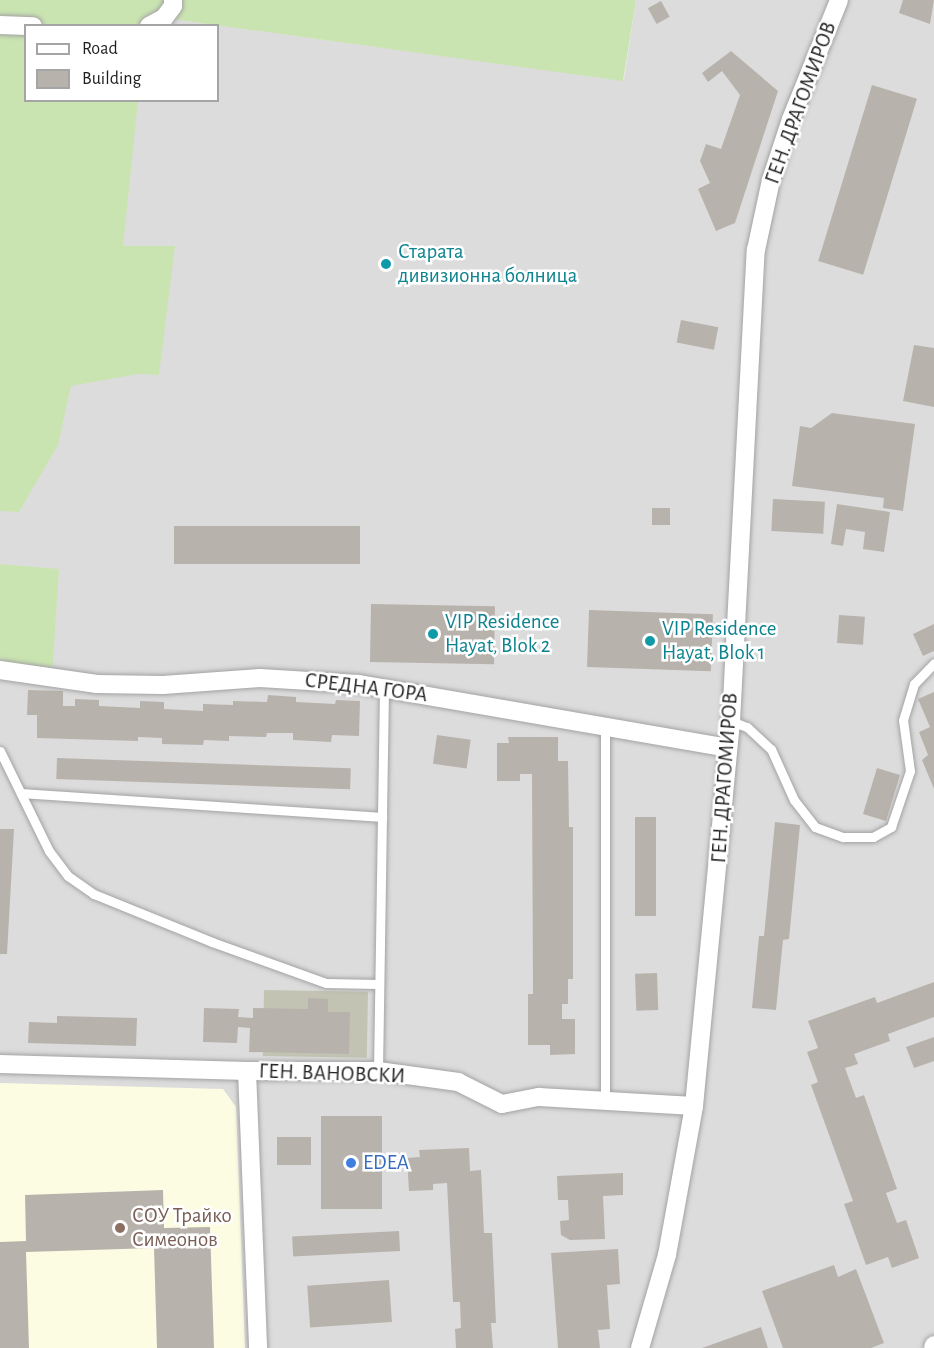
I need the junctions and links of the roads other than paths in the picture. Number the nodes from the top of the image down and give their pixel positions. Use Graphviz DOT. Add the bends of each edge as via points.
graph roads {
  1 [pos="173,0"];
  2 [pos="839,0"];
  3 [pos="153,24"];
  4 [pos="0,25"];
  5 [pos="24,26"];
  6 [pos="934,663"];
  7 [pos="0,670"];
  8 [pos="384,687"];
  9 [pos="731,721"];
  10 [pos="605,726"];
  11 [pos="728,748"];
  12 [pos="0,751"];
  13 [pos="21,793"];
  14 [pos="382,817"];
  15 [pos="378,984"];
  16 [pos="0,1064"];
  17 [pos="247,1071"];
  18 [pos="378,1071"];
  19 [pos="605,1101"];
  20 [pos="693,1106"];
  21 [pos="258,1348"];
  22 [pos="639,1348"];
  1 -- 3 [label="street" via="164,18"];
  2 -- 9 [label="street, ГЕН. ДРАГОМИРОВ" via="787,129 756,250"];
  4 -- 5 [label="street"];
  6 -- 9 [label="lane" via="914,684 903,720 910,771 891,827 873,837 843,837 815,827 794,800 771,749 747,727"];
  7 -- 8 [label="street, СРЕДНА ГОРА" via="97,684 163,685 260,678"];
  8 -- 10 [label="street, СРЕДНА ГОРА"];
  8 -- 14 [label="lane"];
  9 -- 11 [label="street, ГЕН. ДРАГОМИРОВ"];
  10 -- 11 [label="street, СРЕДНА ГОРА"];
  10 -- 19 [label="lane"];
  11 -- 20 [label="street, ГЕН. ДРАГОМИРОВ"];
  12 -- 13 [label="lane"];
  13 -- 14 [label="lane"];
  13 -- 15 [label="lane" via="49,851 68,876 94,894 326,983"];
  14 -- 15 [label="lane"];
  15 -- 18 [label="lane"];
  16 -- 17 [label="street, ГЕН. ВАНОВСКИ"];
  17 -- 18 [label="street, ГЕН. ВАНОВСКИ"];
  17 -- 21 [label="street"];
  18 -- 19 [label="street, ГЕН. ВАНОВСКИ" via="458,1082 502,1104 538,1097"];
  19 -- 20 [label="street, ГЕН. ВАНОВСКИ"];
  20 -- 22 [label="street, ГЕН. ДРАГОМИРОВ" via="666,1255"];
}
